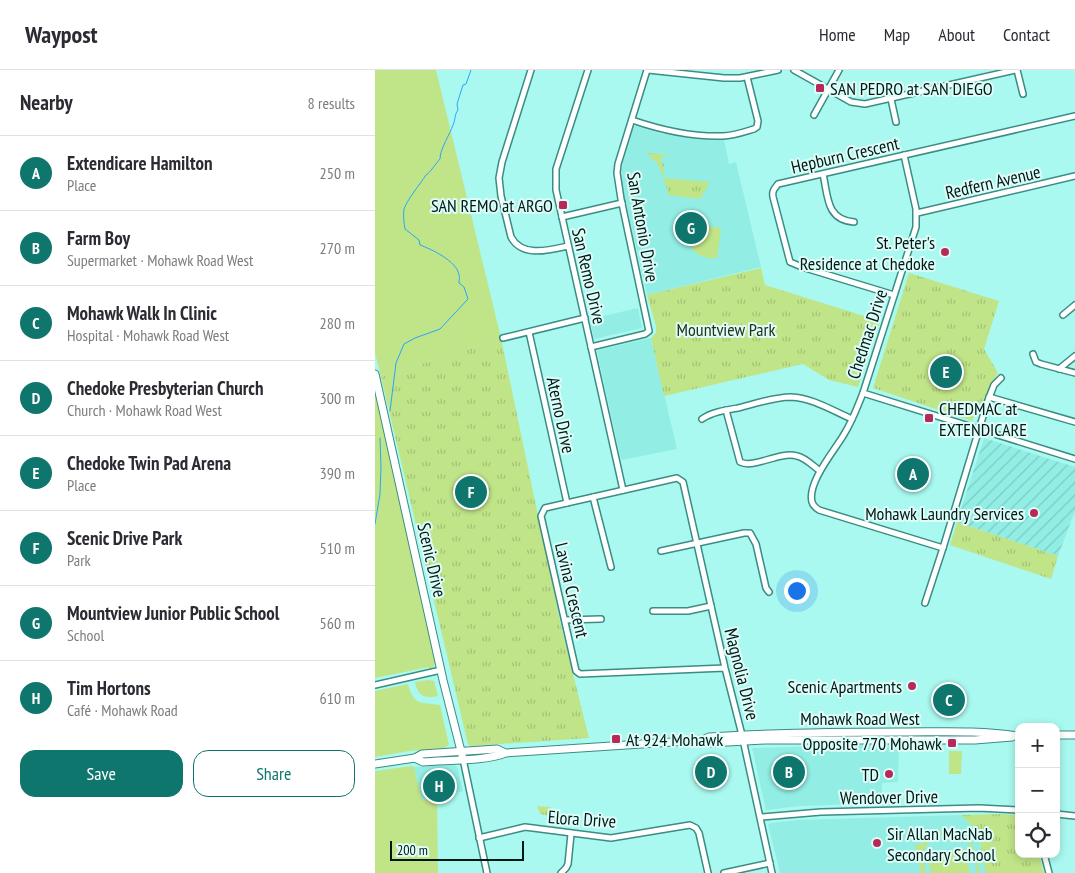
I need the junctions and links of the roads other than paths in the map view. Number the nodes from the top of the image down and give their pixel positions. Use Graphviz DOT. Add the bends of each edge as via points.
graph roads {
  1 [pos="531,70"];
  2 [pos="588,70"];
  3 [pos="648,70"];
  4 [pos="778,70"];
  5 [pos="793,70"];
  6 [pos="839,70"];
  7 [pos="1016,70"];
  8 [pos="694,72"];
  9 [pos="747,76"];
  10 [pos="828,89"];
  11 [pos="1023,94"];
  12 [pos="891,99"];
  13 [pos="814,115"];
  14 [pos="1075,116"];
  15 [pos="631,120"];
  16 [pos="896,122"];
  17 [pos="903,155"];
  18 [pos="823,174"];
  19 [pos="1075,176"];
  20 [pos="622,204"];
  21 [pos="917,214"];
  22 [pos="562,217"];
  23 [pos="854,222"];
  24 [pos="568,246"];
  25 [pos="894,295"];
  26 [pos="1075,305"];
  27 [pos="1063,315"];
  28 [pos="585,318"];
  29 [pos="529,332"];
  30 [pos="503,338"];
  31 [pos="591,347"];
  32 [pos="1033,354"];
  33 [pos="1075,356"];
  34 [pos="1059,369"];
  35 [pos="375,374"];
  36 [pos="1075,374"];
  37 [pos="1001,378"];
  38 [pos="863,393"];
  39 [pos="989,397"];
  40 [pos="726,410"];
  41 [pos="701,419"];
  42 [pos="852,420"];
  43 [pos="1075,422"];
  44 [pos="979,429"];
  45 [pos="1075,459"];
  46 [pos="821,471"];
  47 [pos="683,482"];
  48 [pos="623,490"];
  49 [pos="593,497"];
  50 [pos="567,503"];
  51 [pos="697,542"];
  52 [pos="943,548"];
  53 [pos="661,551"];
  54 [pos="611,567"];
  55 [pos="769,592"];
  56 [pos="925,603"];
  57 [pos="711,606"];
  58 [pos="653,611"];
  59 [pos="565,620"];
  60 [pos="601,620"];
  61 [pos="725,668"];
  62 [pos="441,670"];
  63 [pos="375,685"];
  64 [pos="886,732"];
  65 [pos="1060,735"];
  66 [pos="1075,735"];
  67 [pos="1015,736"];
  68 [pos="1015,736"];
  69 [pos="743,738"];
  70 [pos="876,740"];
  71 [pos="462,755"];
  72 [pos="375,764"];
  73 [pos="1015,810"];
  74 [pos="1060,814"];
  75 [pos="1075,816"];
  76 [pos="761,817"];
  77 [pos="571,834"];
  78 [pos="479,838"];
  79 [pos="1045,858"];
  80 [pos="770,863"];
  81 [pos="487,873"];
  82 [pos="561,873"];
  83 [pos="708,873"];
  84 [pos="724,873"];
  85 [pos="772,873"];
  86 [pos="1049,873"];
  1 -- 24 [label="street" via="502,162 499,178 501,196 514,243 536,251"];
  2 -- 22 [label="street, San Remo Drive" via="556,169 556,190"];
  3 -- 8 [label="street"];
  3 -- 15 [label="street, San Antonio Drive"];
  4 -- 9 [label="street"];
  5 -- 10 [label="street"];
  6 -- 10 [label="street"];
  7 -- 11 [label="street"];
  7 -- 12 [label="street"];
  8 -- 9 [label="street" via="724,78"];
  9 -- 15 [label="street" via="758,121 754,130 713,136 664,130"];
  10 -- 12 [label="street" via="858,104"];
  10 -- 13 [label="street"];
  12 -- 16 [label="street"];
  14 -- 17 [label="street, Hepburn Crescent"];
  15 -- 20 [label="street, San Antonio Drive" via="617,173"];
  17 -- 18 [label="street, Hepburn Crescent"];
  17 -- 21 [label="street, Chedmac Drive"];
  18 -- 23 [label="street" via="832,211 839,219"];
  18 -- 25 [label="street, Hepburn Crescent" via="778,184 772,192 790,262"];
  19 -- 21 [label="street, Redfern Avenue"];
  20 -- 22 [label="street"];
  20 -- 31 [label="street, San Antonio Drive" via="649,330 645,334"];
  21 -- 25 [label="street, Chedmac Drive" via="913,238"];
  22 -- 24 [label="street, San Remo Drive"];
  24 -- 28 [label="street, San Remo Drive"];
  25 -- 38 [label="street, Chedmac Drive"];
  26 -- 27 [label="street"];
  28 -- 29 [label="street"];
  28 -- 31 [label="street, San Remo Drive"];
  29 -- 30 [label="street"];
  29 -- 50 [label="street, Aterno Drive"];
  31 -- 48 [label="street, San Remo Drive"];
  32 -- 34 [label="street" via="1036,362"];
  33 -- 34 [label="street"];
  34 -- 36 [label="street"];
  35 -- 62 [label="main road, Scenic Drive"];
  37 -- 39 [label="street"];
  38 -- 42 [label="street"];
  38 -- 44 [label="street, Chedmac Drive"];
  39 -- 43 [label="street"];
  39 -- 44 [label="street"];
  40 -- 41 [label="street"];
  40 -- 42 [label="street" via="791,397 810,401"];
  40 -- 46 [label="street" via="740,462 748,464 788,454 803,458"];
  42 -- 46 [label="street"];
  44 -- 45 [label="street, Chedmac Drive"];
  44 -- 52 [label="street"];
  46 -- 52 [label="street" via="813,486 811,500 819,510"];
  47 -- 48 [label="street, Lavina Crescent" via="677,478"];
  47 -- 51 [label="street, Magnolia Drive"];
  48 -- 49 [label="street, Lavina Crescent"];
  49 -- 50 [label="street, Lavina Crescent"];
  49 -- 54 [label="street"];
  50 -- 59 [label="street, Lavina Crescent" via="545,508 541,516"];
  51 -- 53 [label="street"];
  51 -- 55 [label="street" via="750,533"];
  51 -- 57 [label="street, Magnolia Drive"];
  52 -- 56 [label="street"];
  57 -- 58 [label="street" via="688,611"];
  57 -- 61 [label="street, Magnolia Drive"];
  59 -- 60 [label="street"];
  59 -- 61 [label="street, Lavina Crescent" via="576,671 580,674"];
  61 -- 69 [label="street, Magnolia Drive"];
  62 -- 63 [label="street"];
  62 -- 71 [label="main road, Scenic Drive"];
  64 -- 67 [label="main road, Mohawk Road West"];
  64 -- 69 [label="main road, Mohawk Road West"];
  64 -- 70 [label="main road"];
  65 -- 66 [label="main road"];
  68 -- 70 [label="main road, Mohawk Road West" via="975,740"];
  69 -- 70 [label="main road, Mohawk Road West"];
  69 -- 71 [label="main road, Mohawk Road West" via="498,756"];
  69 -- 76 [label="street, Magnolia Drive"];
  71 -- 72 [label="main road, Mohawk Road West" via="423,762 415,758"];
  71 -- 78 [label="street"];
  73 -- 76 [label="street, Wendover Drive" via="821,812"];
  74 -- 75 [label="street"];
  76 -- 80 [label="street, Magnolia Drive"];
  77 -- 78 [label="street, Elora Drive" via="525,827"];
  77 -- 82 [label="street" via="566,868"];
  77 -- 83 [label="street, Elora Drive" via="611,838 690,825 699,833"];
  78 -- 81 [label="street"];
  79 -- 86 [label="street"];
  80 -- 84 [label="street"];
  80 -- 85 [label="street, Magnolia Drive"];
}
